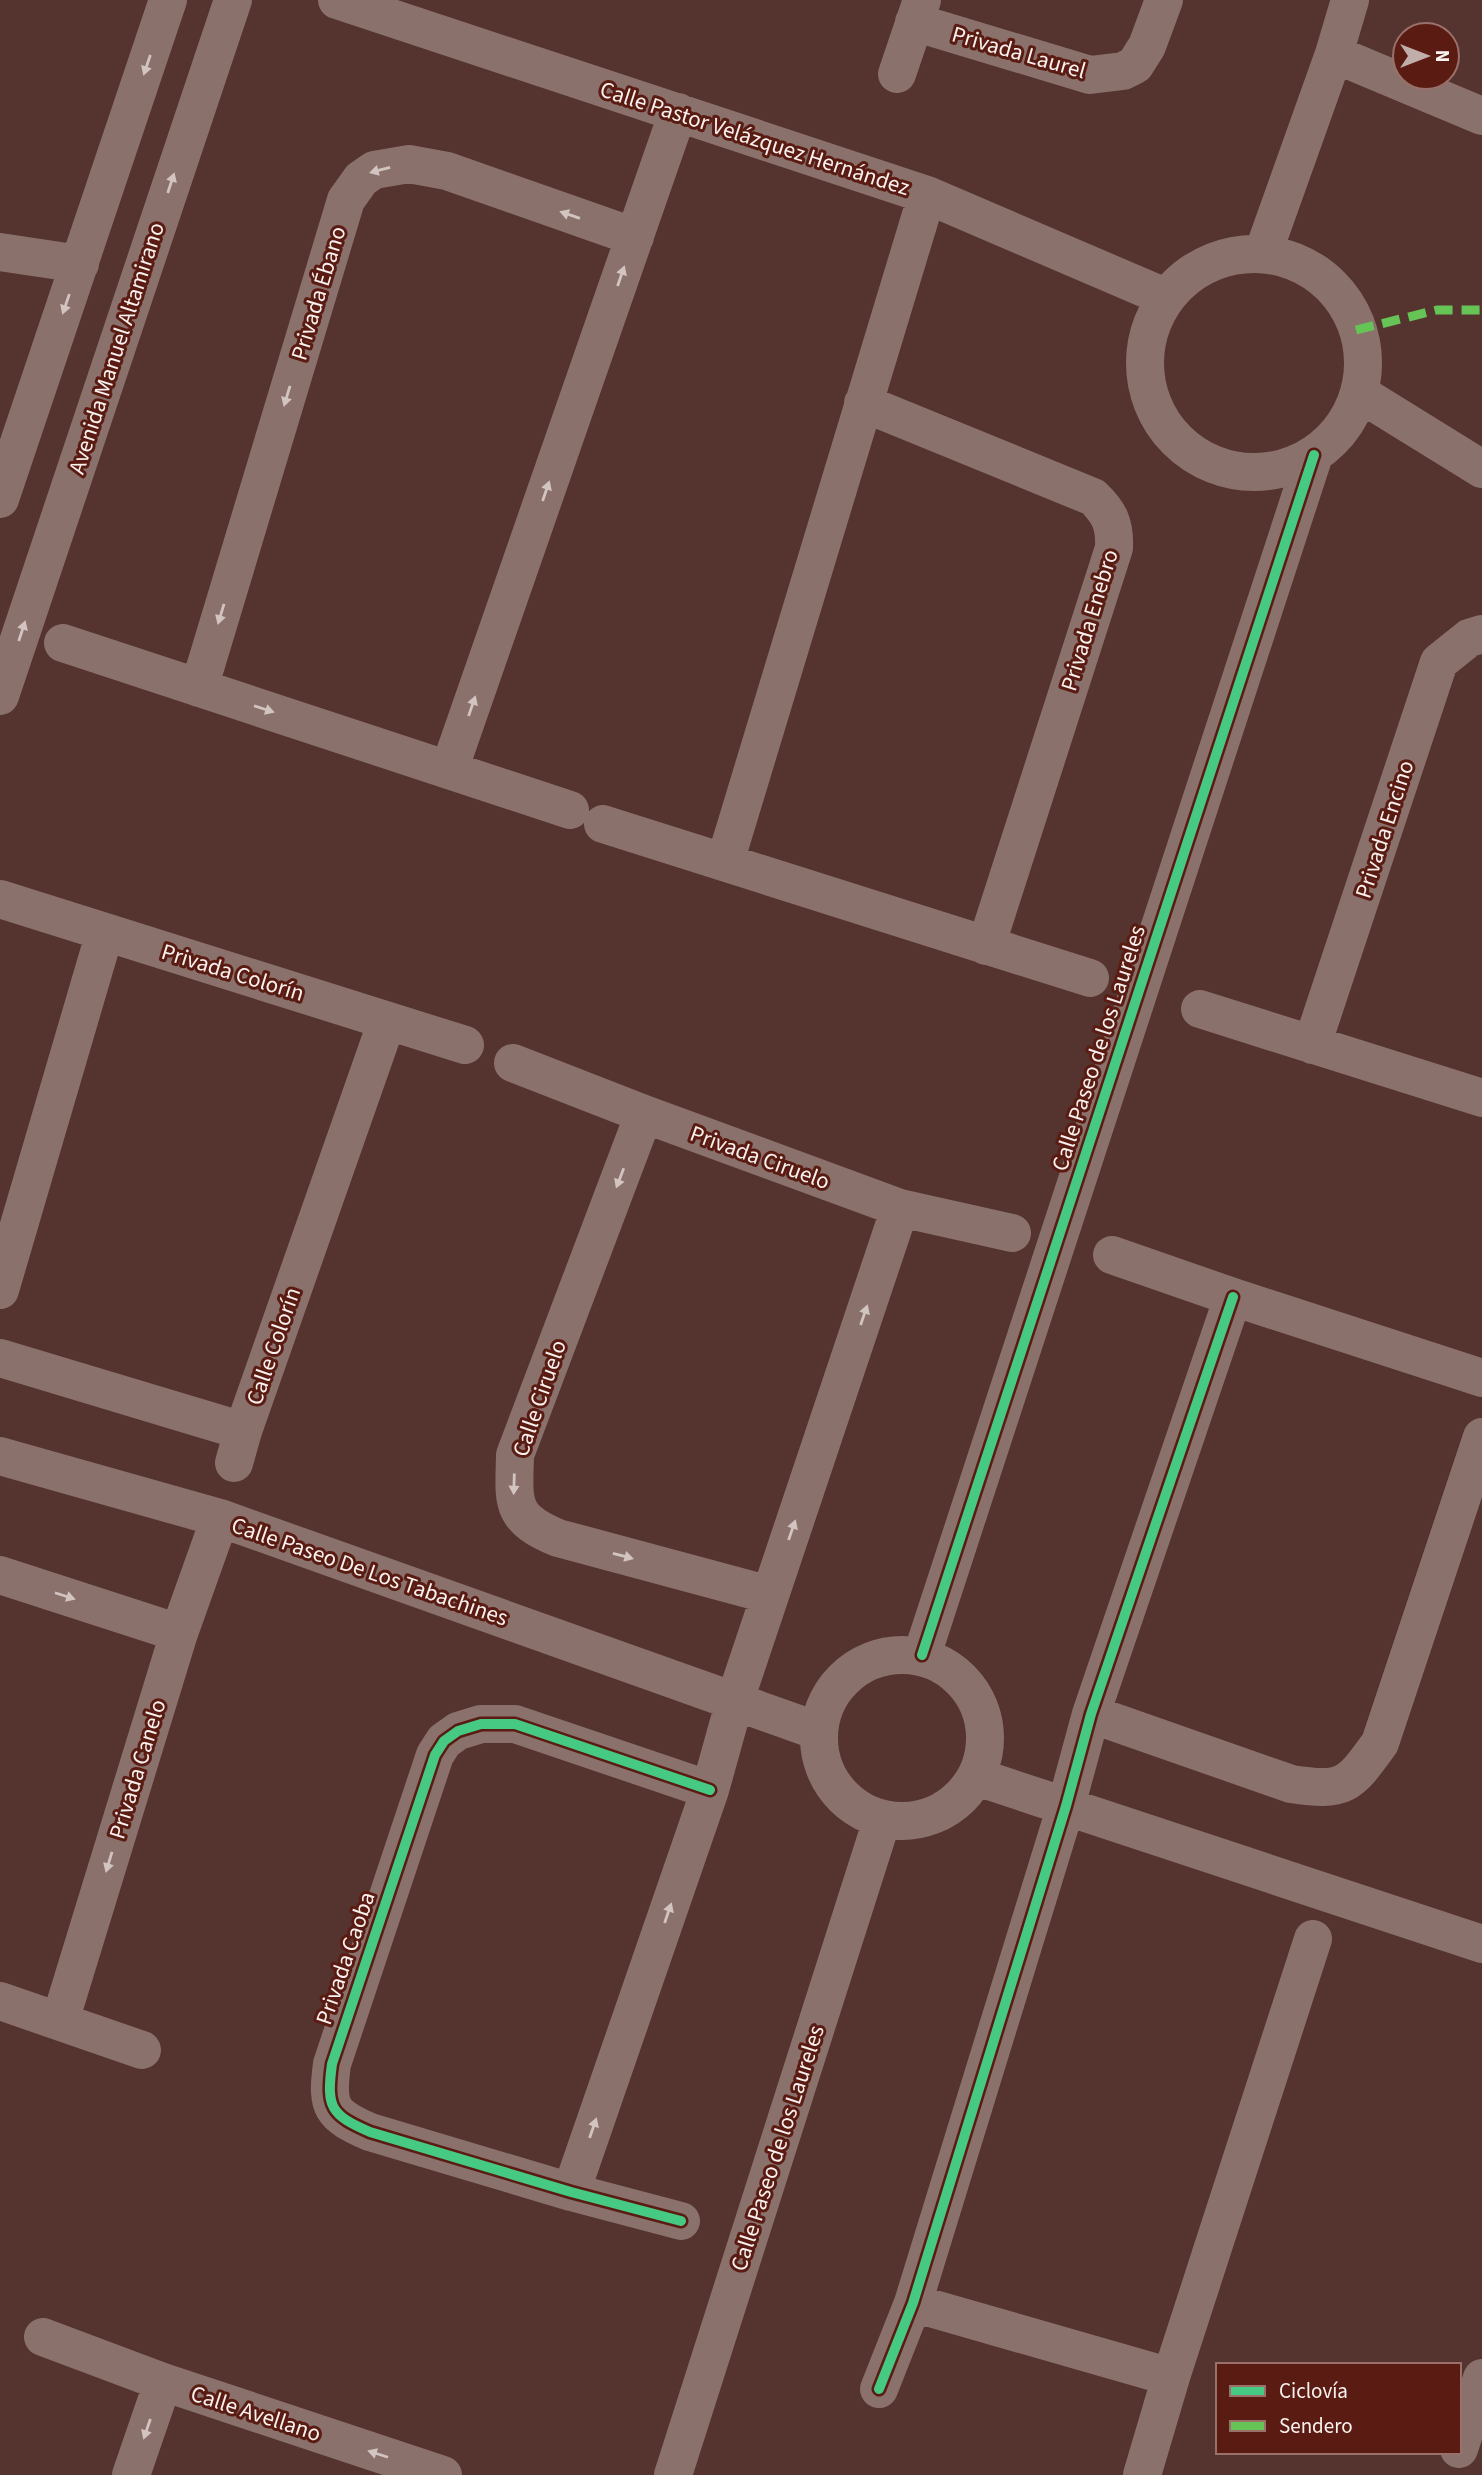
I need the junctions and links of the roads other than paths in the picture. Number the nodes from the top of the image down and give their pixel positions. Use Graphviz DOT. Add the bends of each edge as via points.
graph roads {
  1 [pos="168,0"];
  2 [pos="233,0"];
  3 [pos="337,0"];
  4 [pos="1164,0"];
  5 [pos="1350,0"];
  6 [pos="395,9"];
  7 [pos="918,11"];
  8 [pos="1334,54"];
  9 [pos="897,74"];
  10 [pos="678,112"];
  11 [pos="1482,116"];
  12 [pos="927,195"];
  13 [pos="635,237"];
  14 [pos="0,252"];
  15 [pos="1263,253"];
  16 [pos="79,264"];
  17 [pos="1165,297"];
  18 [pos="1359,393"];
  19 [pos="863,403"];
  20 [pos="1314,455"];
  21 [pos="1482,469"];
  22 [pos="0,499"];
  23 [pos="1482,634"];
  24 [pos="63,643"];
  25 [pos="199,688"];
  26 [pos="0,696"];
  27 [pos="449,770"];
  28 [pos="725,863"];
  29 [pos="0,899"];
  30 [pos="105,932"];
  31 [pos="986,946"];
  32 [pos="1090,978"];
  33 [pos="1200,1009"];
  34 [pos="387,1021"];
  35 [pos="465,1045"];
  36 [pos="1312,1045"];
  37 [pos="513,1063"];
  38 [pos="1482,1098"];
  39 [pos="644,1114"];
  40 [pos="900,1208"];
  41 [pos="1012,1233"];
  42 [pos="1112,1255"];
  43 [pos="0,1290"];
  44 [pos="1233,1297"];
  45 [pos="0,1358"];
  46 [pos="1482,1378"];
  47 [pos="1482,1437"];
  48 [pos="0,1456"];
  49 [pos="220,1518"];
  50 [pos="0,1575"];
  51 [pos="770,1595"];
  52 [pos="179,1633"];
  53 [pos="922,1655"];
  54 [pos="735,1700"];
  55 [pos="1091,1714"];
  56 [pos="818,1731"];
  57 [pos="977,1777"];
  58 [pos="710,1790"];
  59 [pos="1066,1806"];
  60 [pos="881,1820"];
  61 [pos="1313,1939"];
  62 [pos="1482,1944"];
  63 [pos="0,2001"];
  64 [pos="60,2021"];
  65 [pos="142,2050"];
  66 [pos="571,2193"];
  67 [pos="681,2221"];
  68 [pos="913,2302"];
  69 [pos="43,2337"];
  70 [pos="1171,2377"];
  71 [pos="1482,2378"];
  72 [pos="163,2382"];
  73 [pos="880,2389"];
  74 [pos="1461,2445"];
  75 [pos="1461,2452"];
  76 [pos="1458,2454"];
  77 [pos="1482,2460"];
  78 [pos="131,2475"];
  79 [pos="443,2475"];
  80 [pos="673,2475"];
  81 [pos="1142,2475"];
  82 [pos="1451,2475"];
  1 -- 16 [label="street, one-way"];
  26 -- 2 [label="street, Avenida Manuel Altamirano, one-way"];
  3 -- 6 [label="street, Calle Pastor Velázquez Hernández"];
  4 -- 7 [label="street, Privada Laurel" via="1136,65 1090,75"];
  5 -- 8 [label="street"];
  6 -- 10 [label="street, Calle Pastor Velázquez Hernández"];
  7 -- 9 [label="street, Privada Laurel"];
  8 -- 11 [label="street"];
  8 -- 15 [label="street"];
  10 -- 12 [label="street, Calle Pastor Velázquez Hernández"];
  10 -- 13 [label="street"];
  12 -- 17 [label="street, Calle Pastor Velázquez Hernández"];
  12 -- 19 [label="street"];
  13 -- 25 [label="street, Privada Ébano, one-way" via="447,172 409,164 374,170 360,179 346,201"];
  27 -- 13 [label="street, one-way"];
  14 -- 16 [label="street"];
  15 -- 17 [label="street" via="1226,256 1192,271"];
  15 -- 18 [label="street" via="1300,263 1331,285 1353,317 1363,355"];
  16 -- 22 [label="street, one-way"];
  17 -- 20 [label="street" via="1145,343 1148,395 1174,439 1216,467 1267,472"];
  18 -- 20 [label="street" via="1342,428"];
  18 -- 21 [label="street"];
  19 -- 28 [label="street"];
  19 -- 31 [label="street, Privada Enebro" via="1093,497 1108,511 1115,529 1114,548"];
  20 -- 53 [label="street, Calle Paseo de los Laureles"];
  23 -- 36 [label="street, Privada Encino" via="1469,638 1439,662"];
  24 -- 25 [label="street"];
  25 -- 27 [label="street, one-way"];
  27 -- 28 [label="street"];
  28 -- 31 [label="street"];
  29 -- 30 [label="street, Privada Colorín"];
  30 -- 34 [label="street, Privada Colorín"];
  30 -- 43 [label="street"];
  31 -- 32 [label="street"];
  33 -- 36 [label="street"];
  34 -- 35 [label="street, Privada Colorín"];
  34 -- 45 [label="street, Calle Colorín" via="239,1447"];
  36 -- 38 [label="street"];
  37 -- 39 [label="street, Privada Ciruelo"];
  39 -- 40 [label="street, Privada Ciruelo"];
  39 -- 51 [label="street, Calle Ciruelo, one-way" via="515,1455 514,1500 539,1531"];
  40 -- 41 [label="street, Privada Ciruelo"];
  51 -- 40 [label="street, one-way"];
  42 -- 44 [label="street"];
  44 -- 46 [label="street"];
  44 -- 55 [label="street"];
  47 -- 55 [label="street" via="1380,1743 1356,1776 1319,1788 1291,1784"];
  48 -- 49 [label="street, Calle Paseo De Los Tabachines"];
  49 -- 52 [label="street, Privada Canelo"];
  49 -- 54 [label="street, Calle Paseo De Los Tabachines"];
  50 -- 52 [label="street, one-way"];
  51 -- 54 [label="street"];
  52 -- 64 [label="street, Privada Canelo, one-way"];
  53 -- 56 [label="street" via="887,1654 855,1667 830,1693"];
  53 -- 57 [label="street" via="956,1672 979,1702 987,1740"];
  54 -- 56 [label="street, Calle Paseo De Los Tabachines"];
  54 -- 58 [label="street"];
  55 -- 59 [label="street"];
  56 -- 60 [label="street" via="824,1770 847,1802"];
  57 -- 59 [label="street"];
  57 -- 60 [label="street" via="953,1806 919,1821"];
  66 -- 58 [label="street, one-way"];
  58 -- 66 [label="street, Privada Caoba" via="515,1724 481,1724 458,1731 435,1755 332,2064 332,2106 342,2119 370,2132"];
  59 -- 62 [label="street"];
  59 -- 68 [label="street"];
  60 -- 80 [label="street, Calle Paseo de los Laureles"];
  61 -- 70 [label="street"];
  63 -- 64 [label="street"];
  64 -- 65 [label="street"];
  66 -- 67 [label="street, Privada Caoba"];
  68 -- 70 [label="street"];
  68 -- 73 [label="street"];
  69 -- 72 [label="street"];
  70 -- 81 [label="street"];
  71 -- 74 [label="street"];
  72 -- 78 [label="street, Calle Avellano, one-way"];
  79 -- 72 [label="street, Calle Avellano, one-way"];
  75 -- 77 [label="street"];
  76 -- 82 [label="street"];
}
